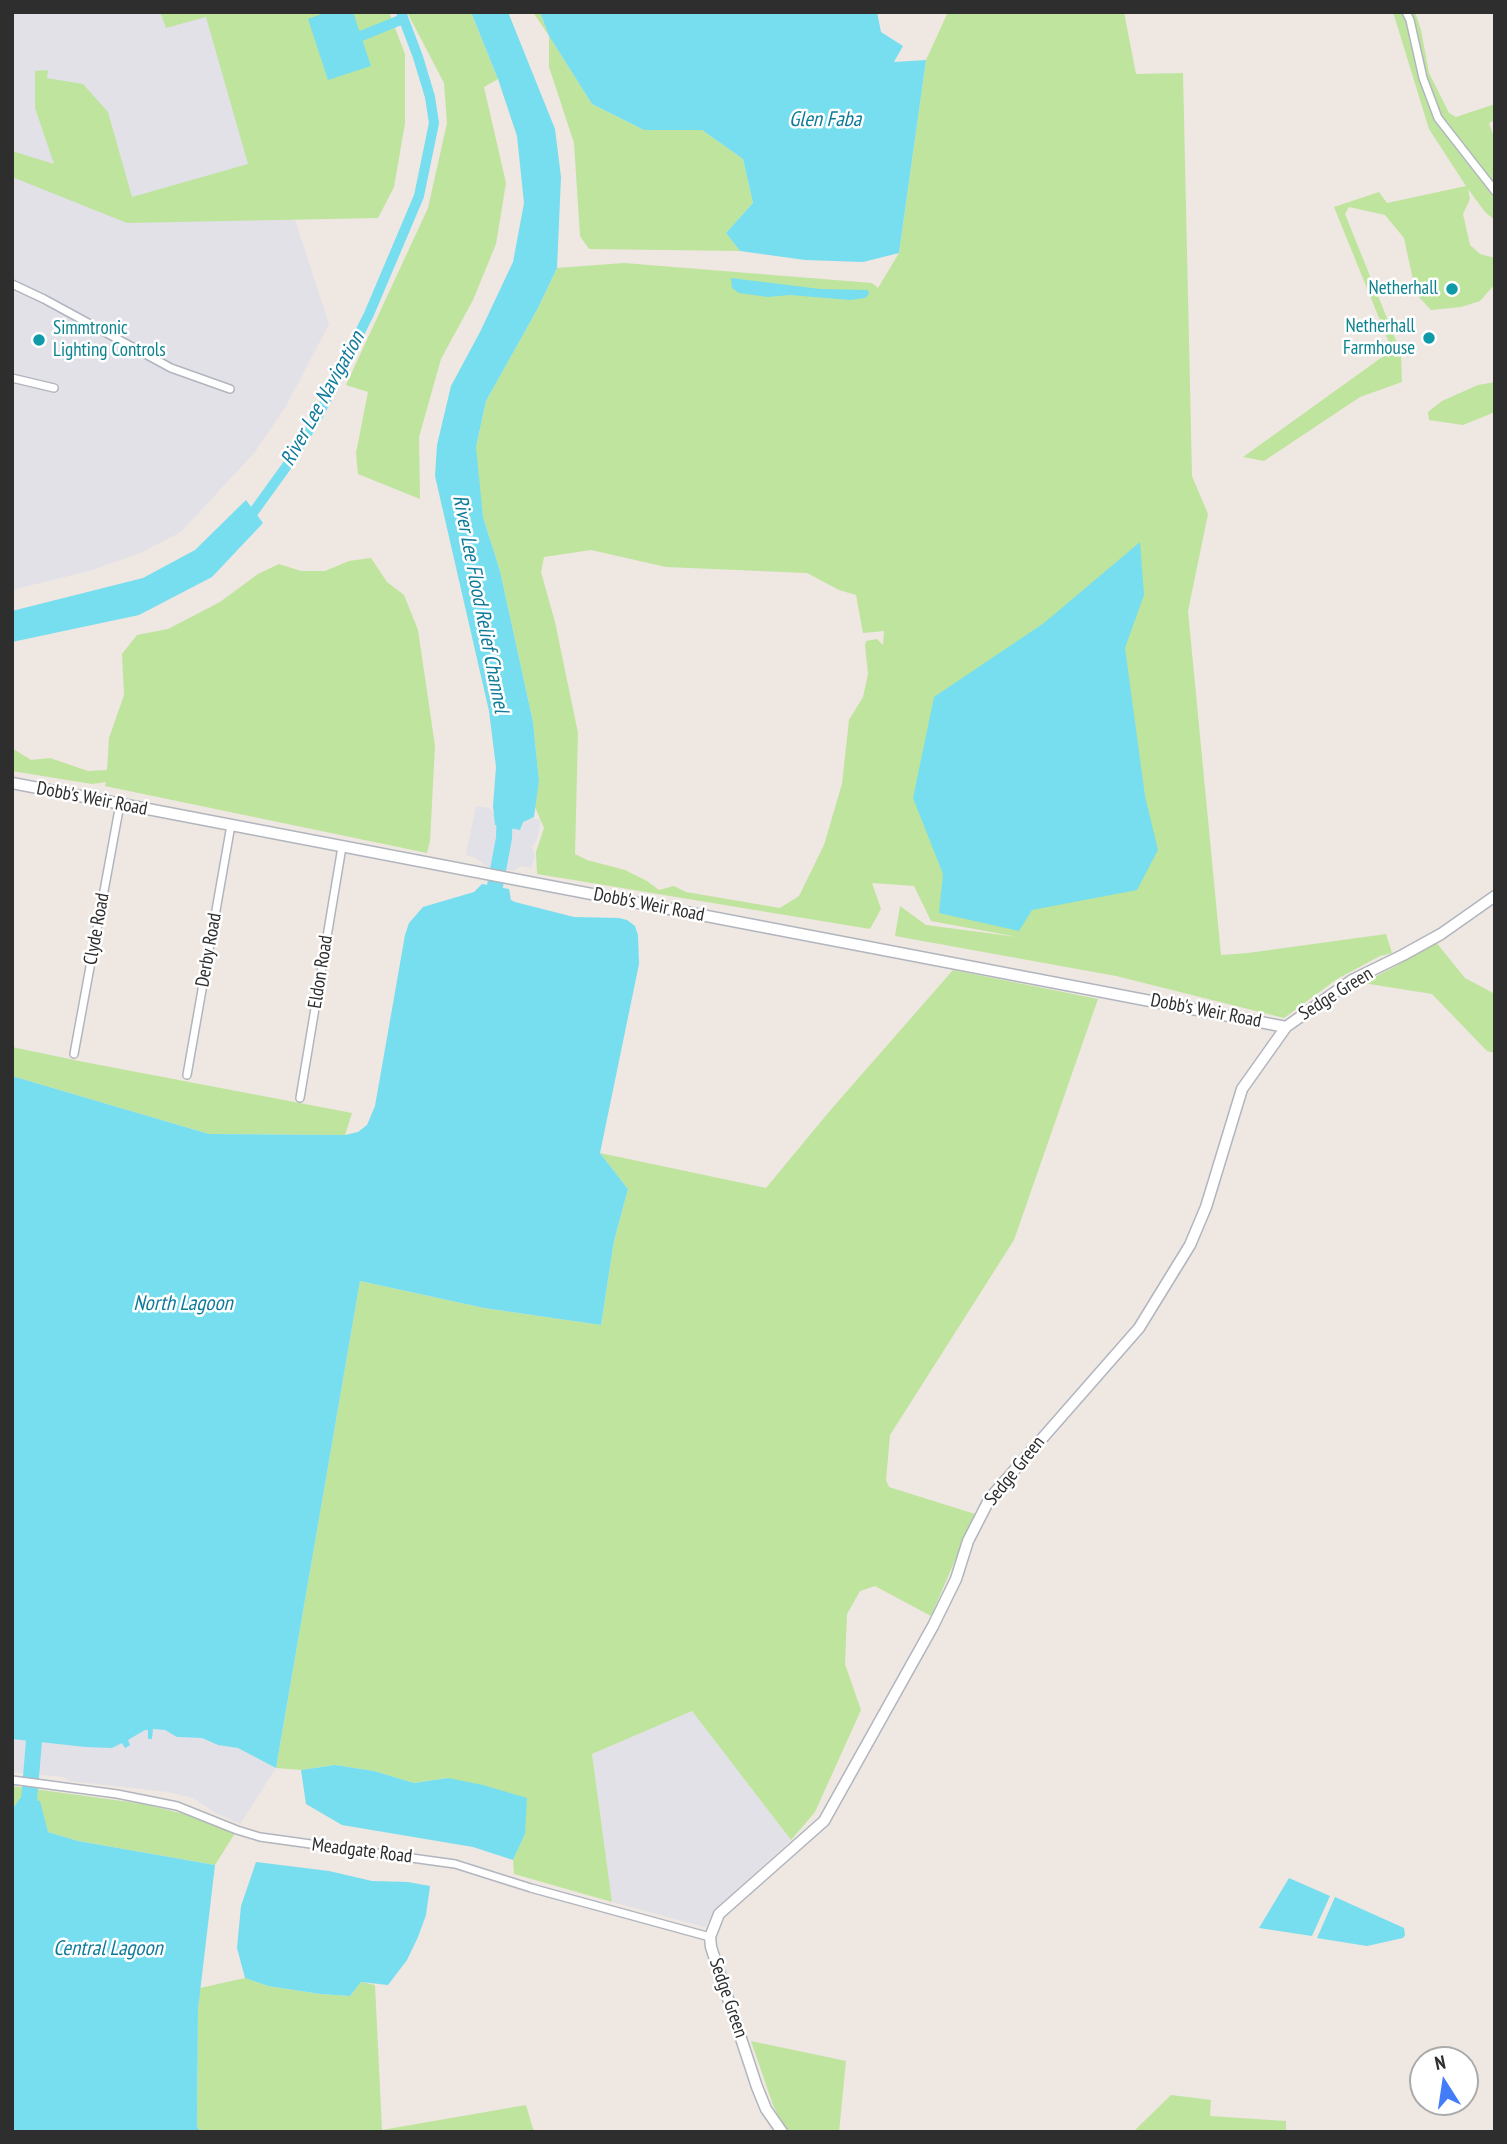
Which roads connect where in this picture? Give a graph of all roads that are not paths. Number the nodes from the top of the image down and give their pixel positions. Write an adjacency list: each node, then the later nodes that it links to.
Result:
1 (1406, 12): 2 (street)
2 (1495, 191)
3 (12, 284): 6 (street)
4 (12, 378): 5 (street)
5 (54, 388)
6 (230, 390)
7 (12, 783): 8 (street, Dobb's Weir Road)
8 (120, 804): 9 (street, Dobb's Weir Road); 13 (street, Clyde Road)
9 (231, 825): 10 (street, Dobb's Weir Road); 14 (street, Derby Road)
10 (342, 847): 12 (street, Dobb's Weir Road); 15 (street, Eldon Road)
11 (1495, 896): 12 (street, Sedge Green)
12 (1286, 1027): 17 (street, Sedge Green)
13 (74, 1054)
14 (187, 1076)
15 (300, 1098)
16 (14, 1781): 17 (street, Meadgate Road)
17 (710, 1937): 18 (street, Sedge Green)
18 (782, 2132)

